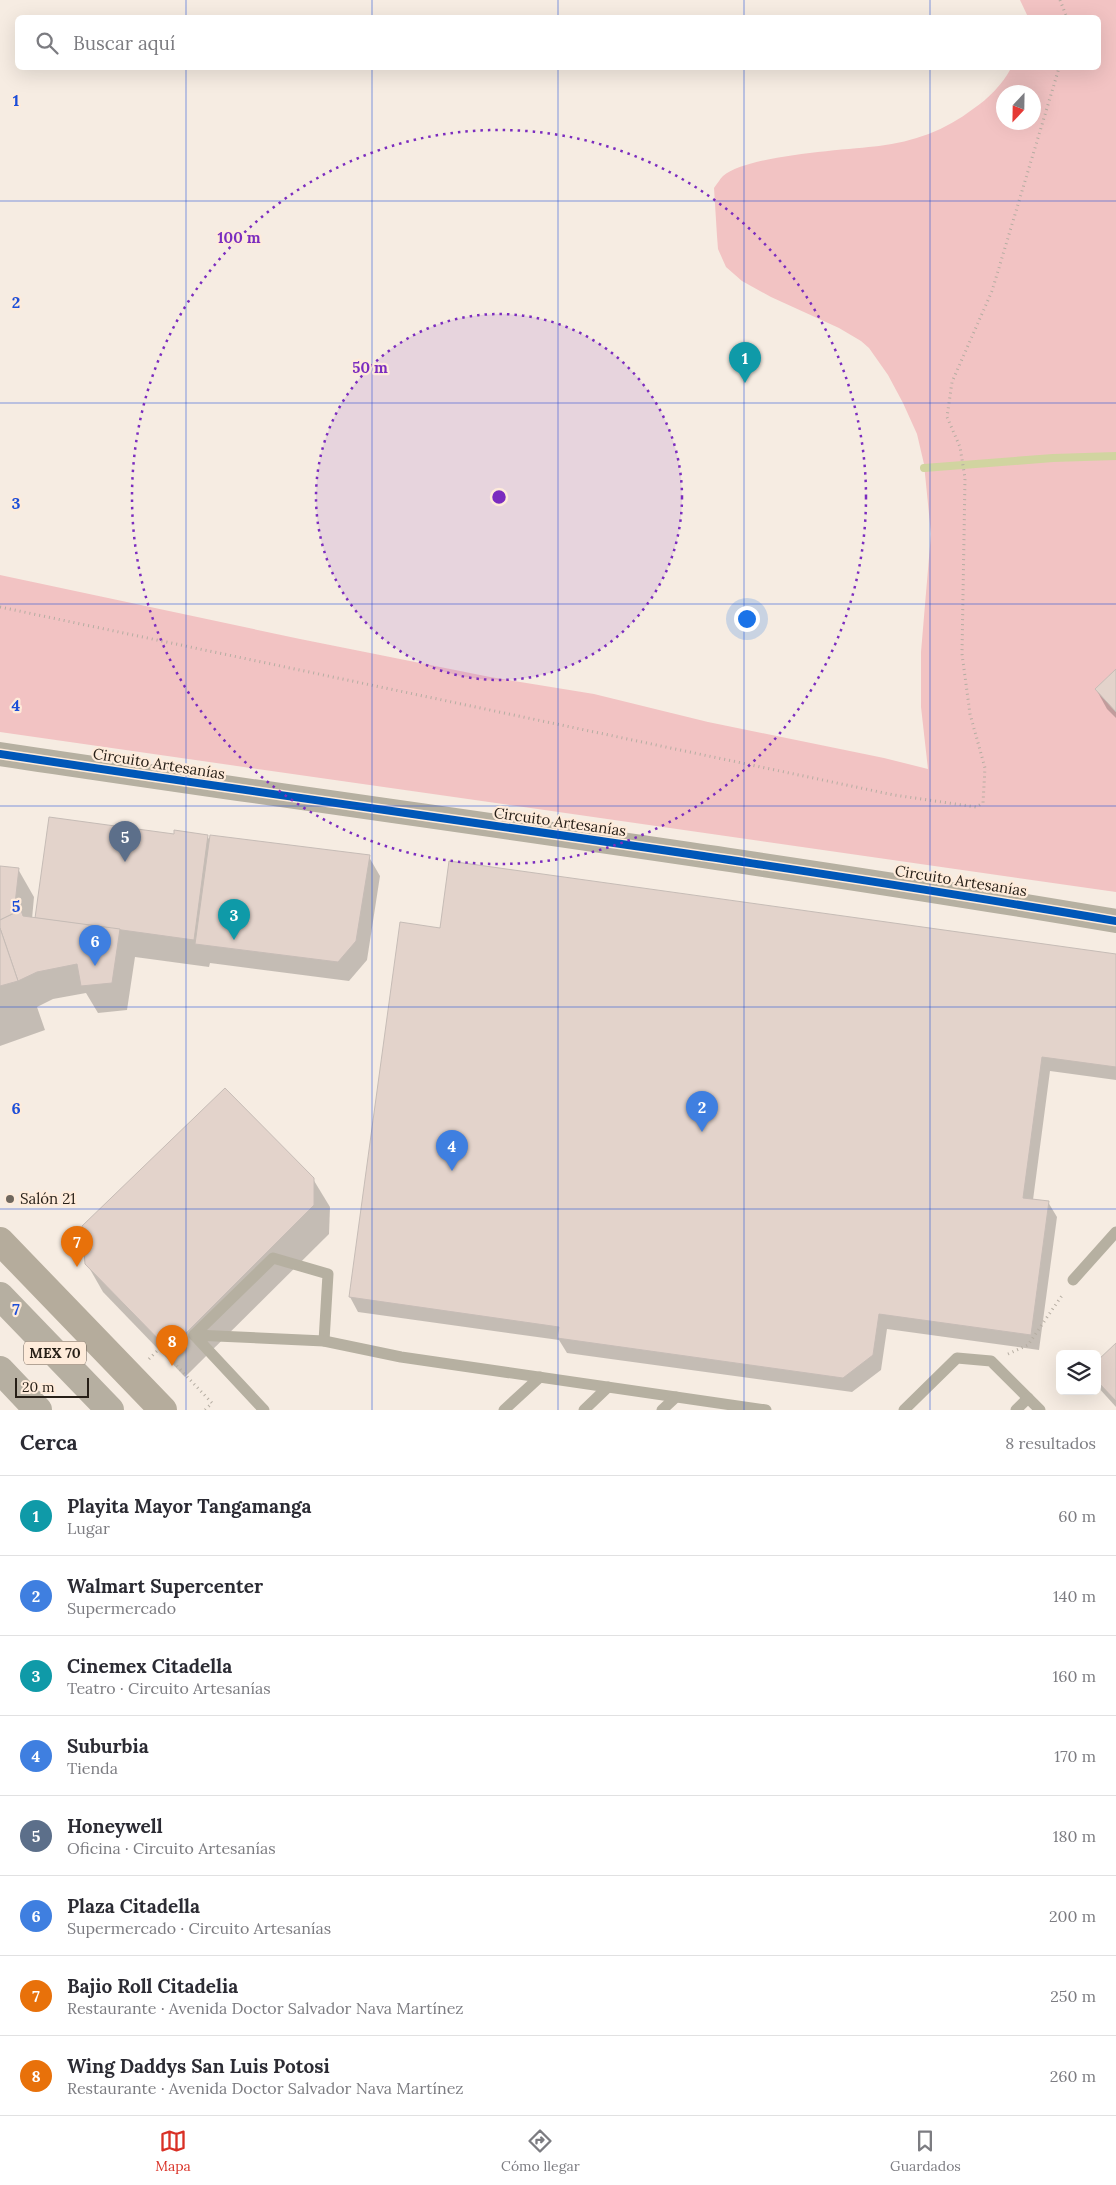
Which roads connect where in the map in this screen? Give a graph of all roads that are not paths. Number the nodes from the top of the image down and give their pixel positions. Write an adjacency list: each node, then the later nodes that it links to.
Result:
1 (0, 754): 2 (street, Circuito Artesanías)
2 (1116, 921)
3 (1116, 1232): 5 (lane)
4 (0, 1241): 17 (main road)
5 (1073, 1280)
6 (0, 1296): 16 (highway, MEX 70)
7 (194, 1334): 8 (lane); 8 (lane); 18 (lane)
8 (324, 1340): 10 (lane)
9 (0, 1370): 15 (highway, MEX 70)
10 (540, 1377): 11 (lane); 19 (lane)
11 (608, 1387): 12 (lane); 20 (lane)
12 (676, 1397): 14 (lane); 21 (lane)
13 (1028, 1398): 23 (lane); 24 (lane); 25 (lane)
14 (744, 1408): 22 (lane)
15 (38, 1410)
16 (110, 1410)
17 (163, 1410)
18 (264, 1410)
19 (504, 1410)
20 (584, 1410)
21 (662, 1410)
22 (766, 1410)
23 (904, 1410)
24 (1016, 1410)
25 (1040, 1410)

